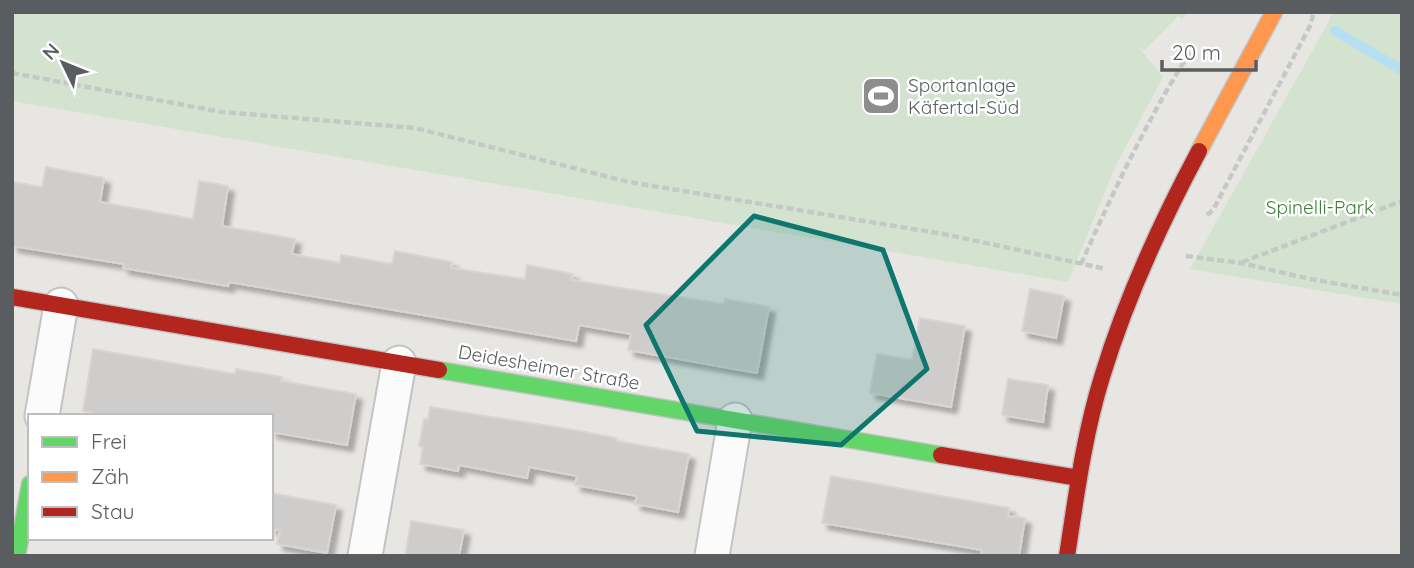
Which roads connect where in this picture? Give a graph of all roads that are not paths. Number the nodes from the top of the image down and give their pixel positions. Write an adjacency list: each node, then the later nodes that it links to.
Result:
1 (1273, 12): 7 (street)
2 (12, 297): 3 (street, Deidesheimer Straße)
3 (61, 305): 4 (street, Deidesheimer Straße); 5 (street)
4 (399, 363): 6 (street, Deidesheimer Straße); 10 (street)
5 (41, 414)
6 (736, 420): 7 (street, Deidesheimer Straße); 11 (street)
7 (1079, 478): 12 (street)
8 (28, 495): 9 (street)
9 (17, 556)
10 (365, 556)
11 (712, 556)
12 (1067, 556)

